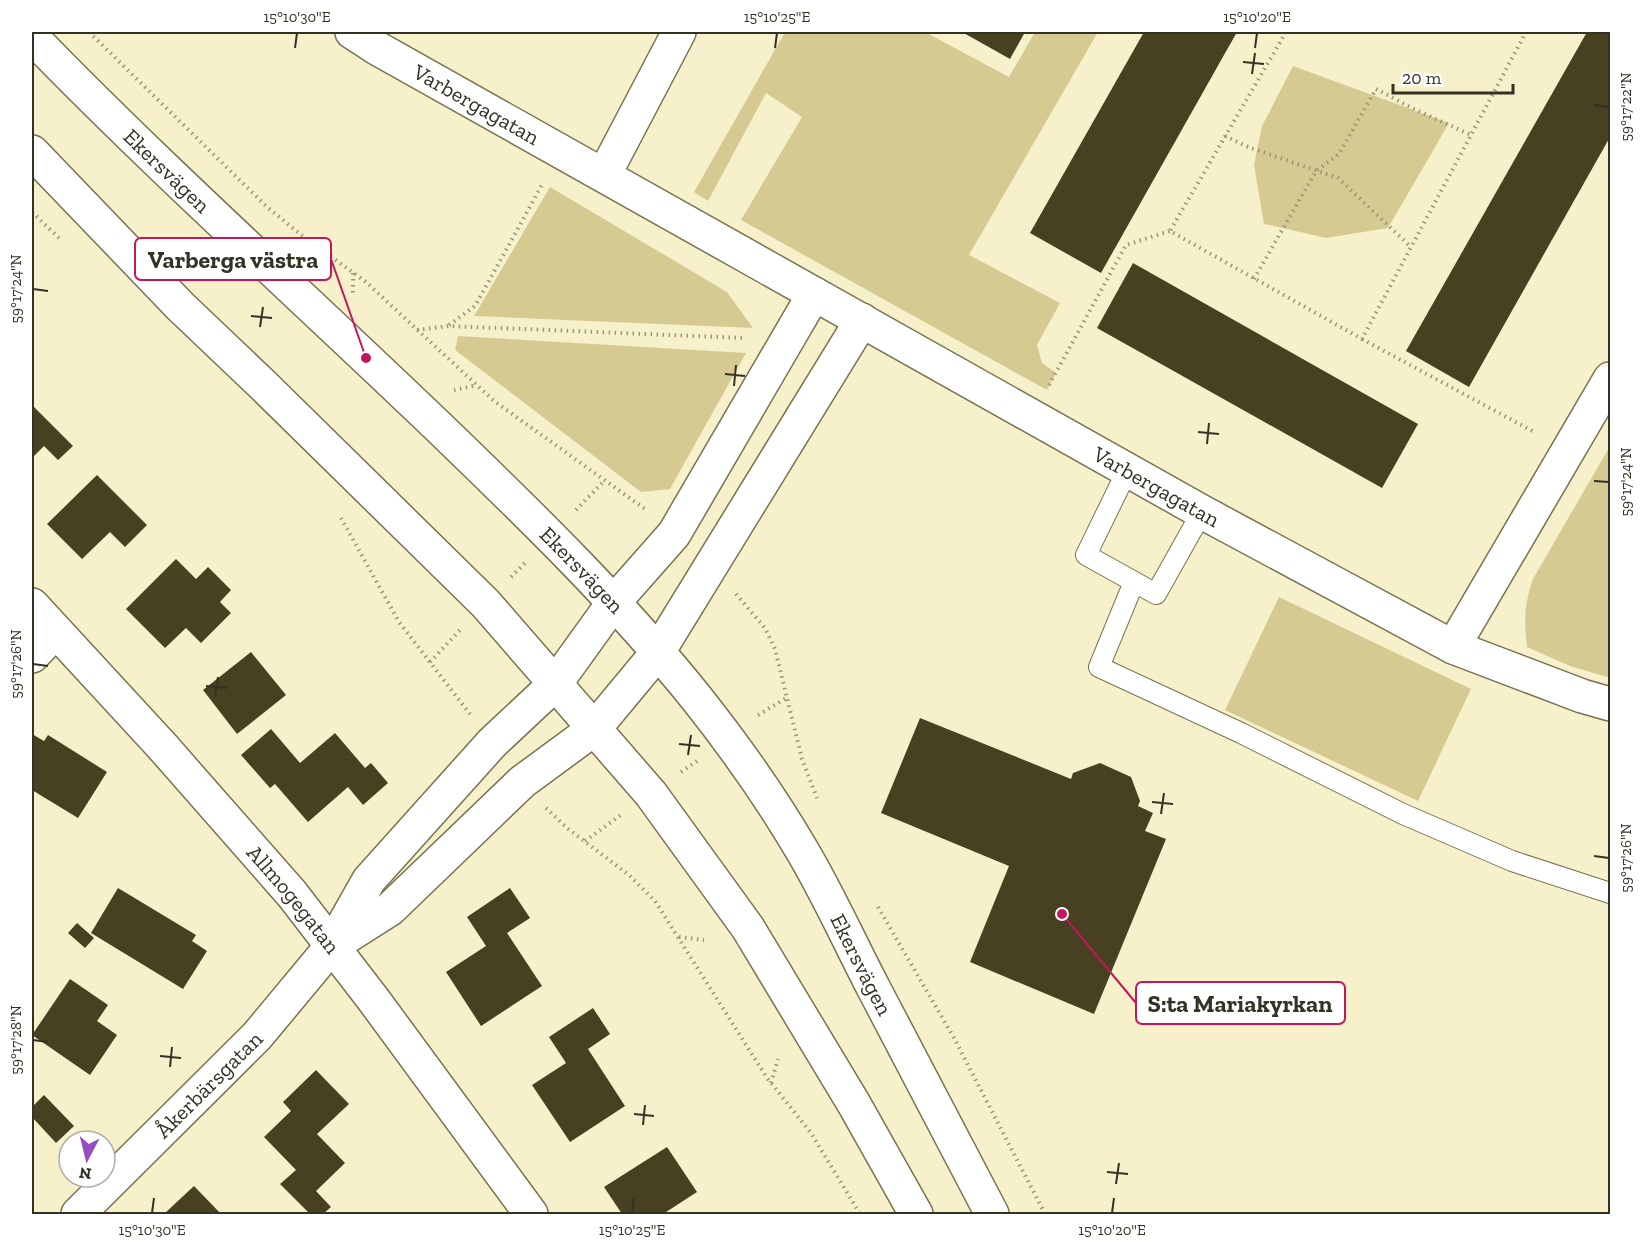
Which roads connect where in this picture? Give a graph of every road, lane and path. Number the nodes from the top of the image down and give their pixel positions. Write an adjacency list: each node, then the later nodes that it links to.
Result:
1 (89, 32): 17 (path)
2 (352, 32): 9 (street, Varbergagatan)
3 (679, 32): 12 (street)
4 (1286, 32): 8 (path)
5 (1527, 32): 7 (path)
6 (32, 37): 36 (street, Ekersvägen)
7 (1471, 135): 11 (path); 16 (path)
8 (1225, 136): 11 (path); 14 (path)
9 (560, 151): 12 (street, Varbergagatan); 22 (path)
10 (32, 152): 40 (street)
11 (1316, 171): 16 (path); 18 (path)
12 (604, 175): 19 (street, Varbergagatan)
13 (32, 212): 15 (path)
14 (1170, 231): 18 (path); 29 (path)
15 (66, 245)
16 (1411, 247): 24 (path)
17 (353, 273): 20 (path); 23 (path)
18 (1254, 279): 24 (path)
19 (814, 294): 21 (street, Varbergagatan); 25 (street)
20 (353, 304)
21 (862, 320): 29 (street, Varbergagatan); 44 (street)
22 (449, 326): 23 (path); 25 (path)
23 (417, 330): 27 (path)
24 (1362, 339): 30 (path)
25 (781, 351): 39 (street)
26 (1611, 378): 30 (street)
27 (477, 385): 28 (path); 32 (path)
28 (451, 390)
29 (1032, 416): 31 (street, Varbergagatan)
30 (1569, 450): 43 (street)
31 (1128, 469): 35 (street, Varbergagatan); 37 (lane)
32 (605, 480): 34 (path); 36 (path)
33 (337, 511): 46 (path)
34 (650, 512)
35 (1202, 512): 37 (lane); 43 (street, Varbergagatan)
36 (551, 536): 39 (street, Ekersvägen); 40 (path)
37 (1134, 582): 57 (lane)
38 (732, 589): 48 (path)
39 (614, 602): 44 (street, Ekersvägen); 47 (street, Åkerbärsgatan)
40 (486, 604): 46 (path); 47 (street)
41 (32, 605): 42 (street, Allmogegatan)
42 (55, 632): 45 (street); 61 (street, Allmogegatan)
43 (1453, 647): 49 (street, Varbergagatan)
44 (658, 652): 51 (street, Åkerbärsgatan); 52 (street, Ekersvägen)
45 (32, 656)
46 (430, 662): 50 (path)
47 (555, 684): 51 (street); 61 (street, Åkerbärsgatan)
48 (788, 697): 52 (path); 54 (path)
49 (1611, 704)
50 (471, 716)
51 (594, 729): 53 (street); 61 (street, Åkerbärsgatan)
52 (726, 738): 53 (path); 68 (street, Ekersvägen)
53 (651, 794): 56 (path); 67 (street)
54 (819, 801)
55 (543, 805): 56 (path)
56 (585, 841): 59 (path)
57 (1611, 893)
58 (876, 904): 69 (path)
59 (679, 937): 60 (path); 63 (path)
60 (704, 940)
61 (331, 947): 64 (street, Åkerbärsgatan); 65 (street, Allmogegatan)
62 (778, 1059): 63 (path)
63 (771, 1083): 66 (path)
64 (78, 1215)
65 (531, 1215)
66 (860, 1215)
67 (916, 1215)
68 (992, 1215)
69 (1045, 1215)

